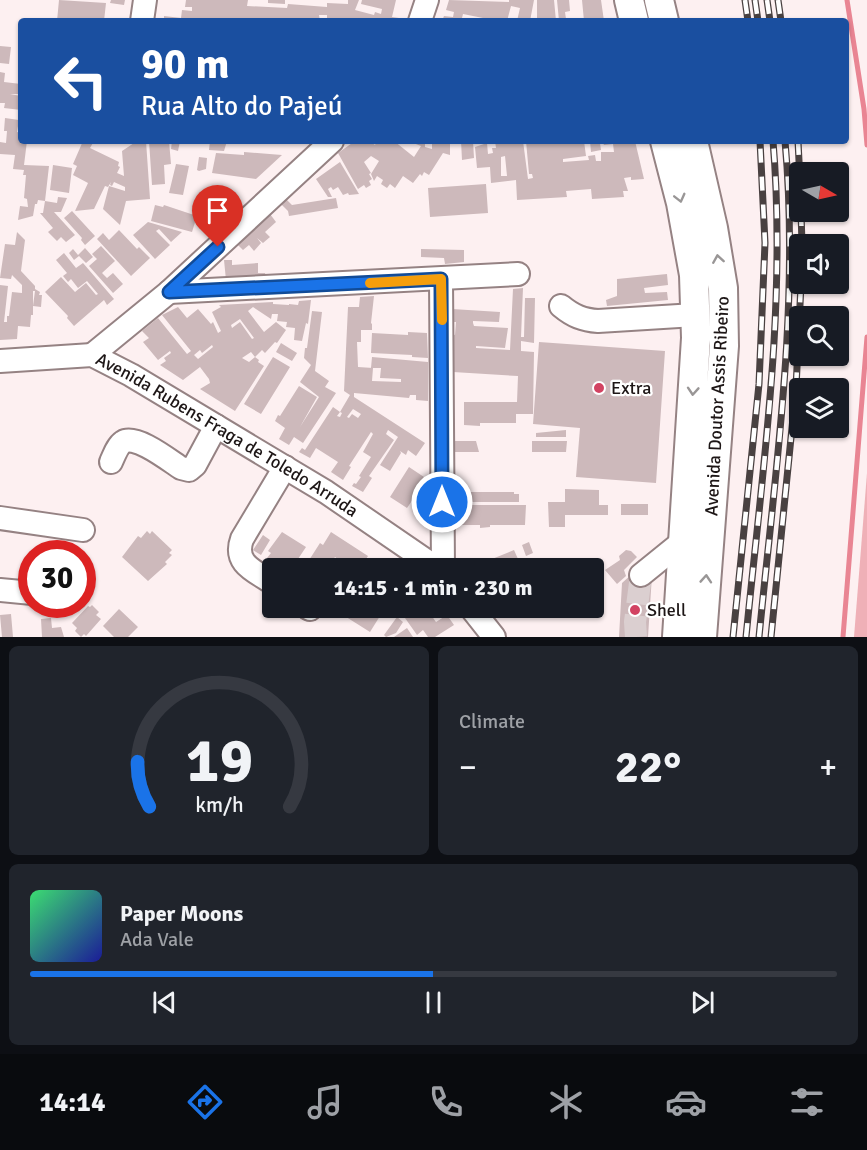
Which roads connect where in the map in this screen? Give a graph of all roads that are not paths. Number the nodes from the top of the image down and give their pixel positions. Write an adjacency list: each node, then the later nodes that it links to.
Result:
1 (145, 0): 5 (street)
2 (427, 0): 6 (street)
3 (629, 0): 7 (main road)
4 (659, 0): 8 (main road)
5 (142, 18)
6 (421, 18)
7 (633, 18)
8 (663, 18)
9 (329, 144): 14 (street)
10 (666, 144): 16 (main road, Avenida Doutor Assis Ribeiro, one-way to 16)
11 (694, 144): 34 (main road, Avenida Doutor Assis Ribeiro, one-way to 11)
12 (518, 274): 13 (street)
13 (441, 279): 14 (street); 26 (street)
14 (169, 292): 17 (street)
15 (561, 306): 16 (street)
16 (695, 315): 24 (main road, Avenida Doutor Assis Ribeiro, one-way to 24)
17 (92, 355): 18 (street, Avenida Rubens Fraga de Toledo Arruda); 19 (street, Avenida Rubens Fraga de Toledo Arruda)
18 (0, 361)
19 (216, 426): 20 (street); 21 (street, Avenida Rubens Fraga de Toledo Arruda)
20 (111, 462)
21 (285, 467): 25 (street, Avenida Rubens Fraga de Toledo Arruda); 27 (street)
22 (0, 518): 23 (street)
23 (83, 530)
24 (683, 541): 28 (street); 33 (main road, Avenida Doutor Assis Ribeiro)
25 (422, 558)
26 (443, 558)
27 (262, 575)
28 (641, 575)
29 (0, 590): 30 (street)
30 (18, 592)
31 (479, 618): 32 (street)
32 (494, 637)
33 (677, 637)
34 (702, 637)

